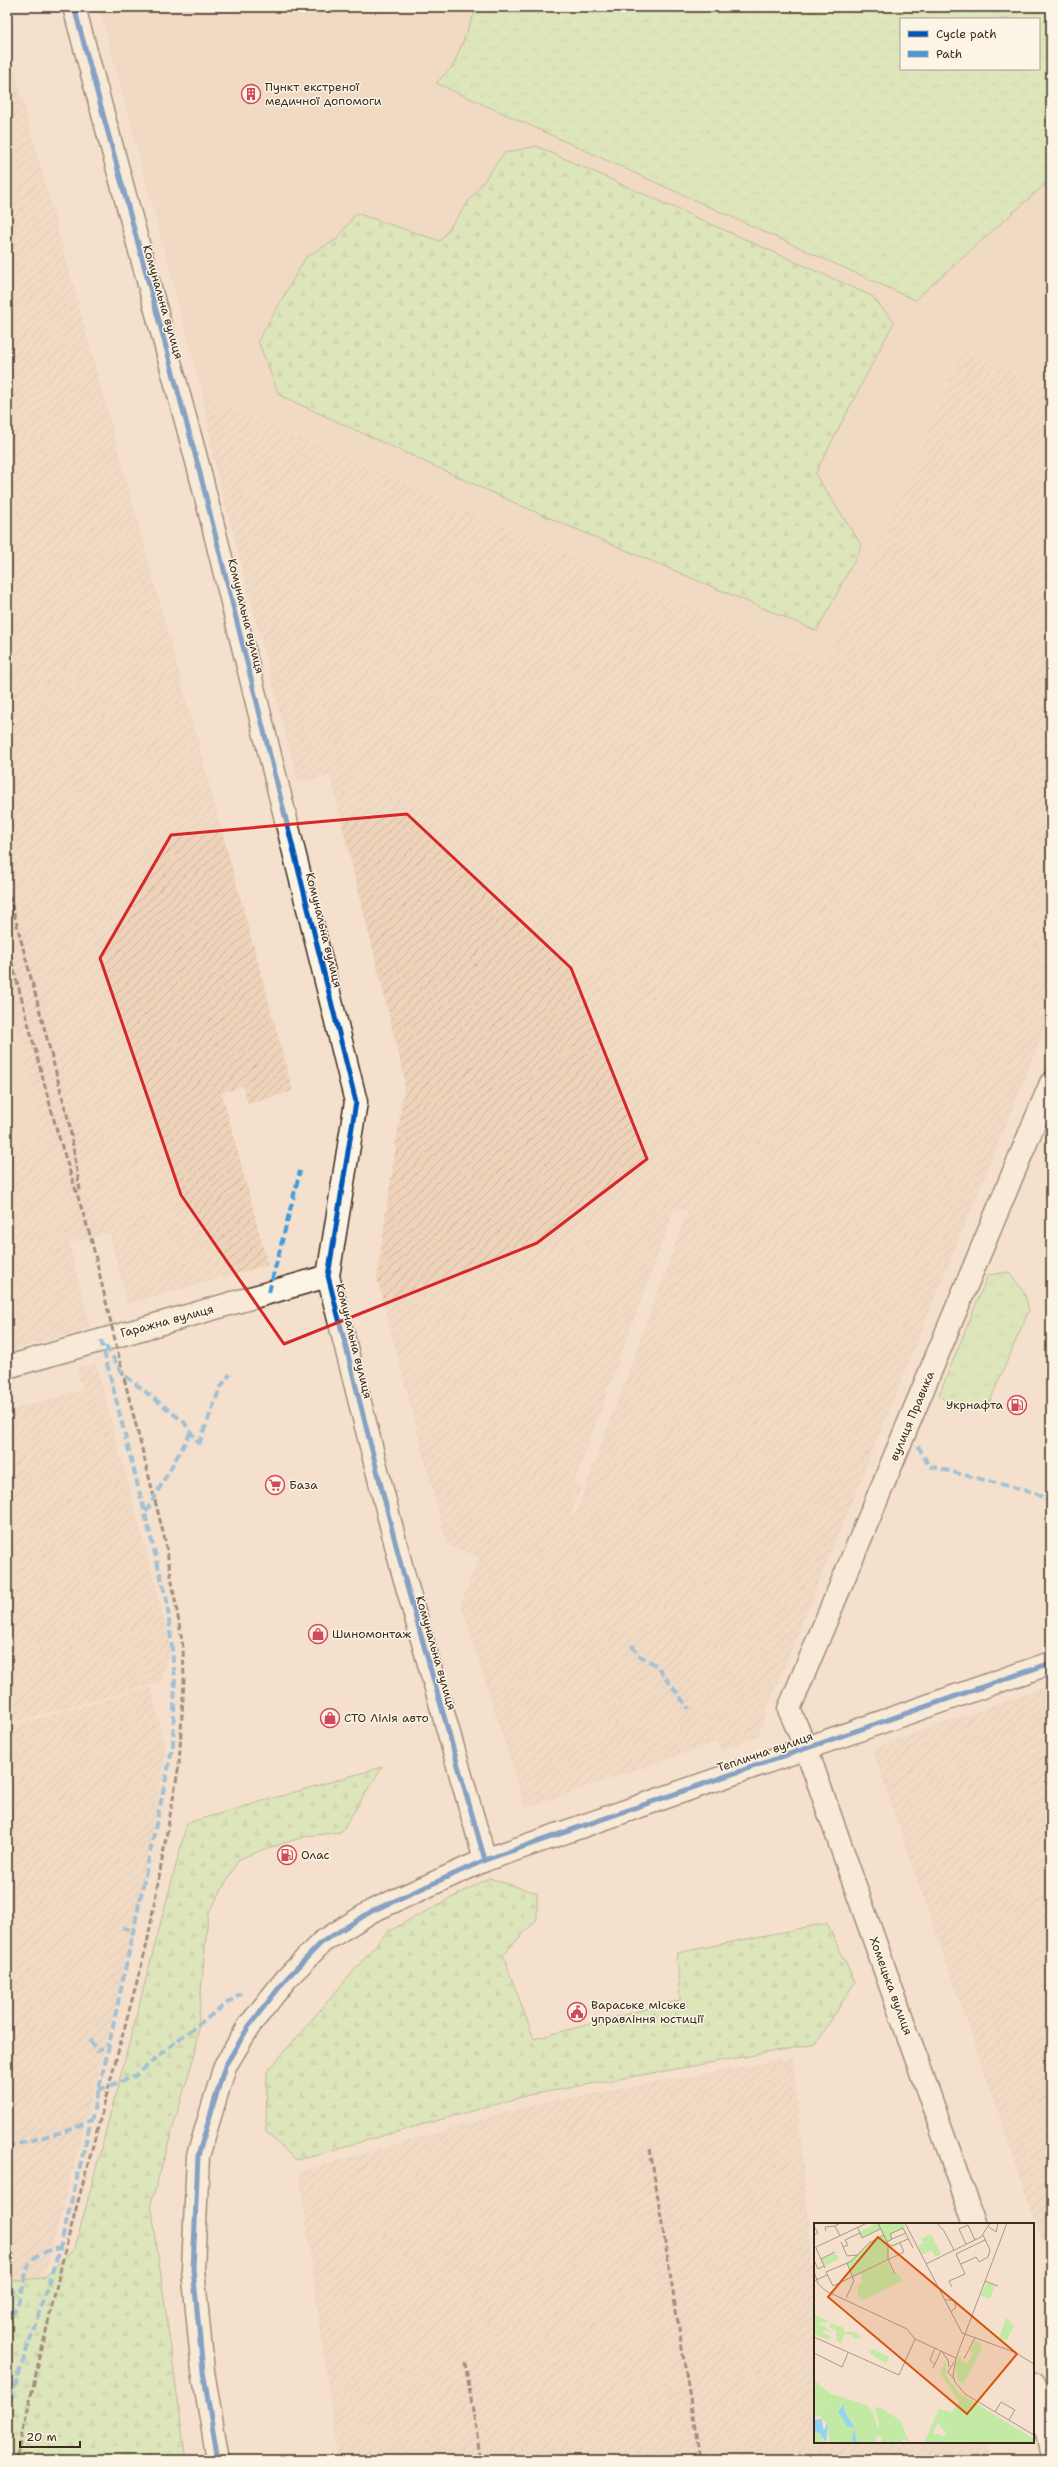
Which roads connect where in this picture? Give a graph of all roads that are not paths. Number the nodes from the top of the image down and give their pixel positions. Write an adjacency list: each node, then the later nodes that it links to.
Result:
1 (74, 7): 3 (street, Комунальна вулиця)
2 (1051, 1083): 6 (street, вулиця Правика)
3 (328, 1276): 4 (street, Гаражна вулиця); 7 (street, Комунальна вулиця)
4 (7, 1367)
5 (1051, 1663): 6 (street, Теплична вулиця)
6 (806, 1748): 7 (street, Теплична вулиця); 8 (street, Хомецька вулиця)
7 (485, 1860): 11 (street, Теплична вулиця)
8 (975, 2223)
9 (1034, 2389): 10 (street)
10 (1051, 2452)
11 (218, 2460)

